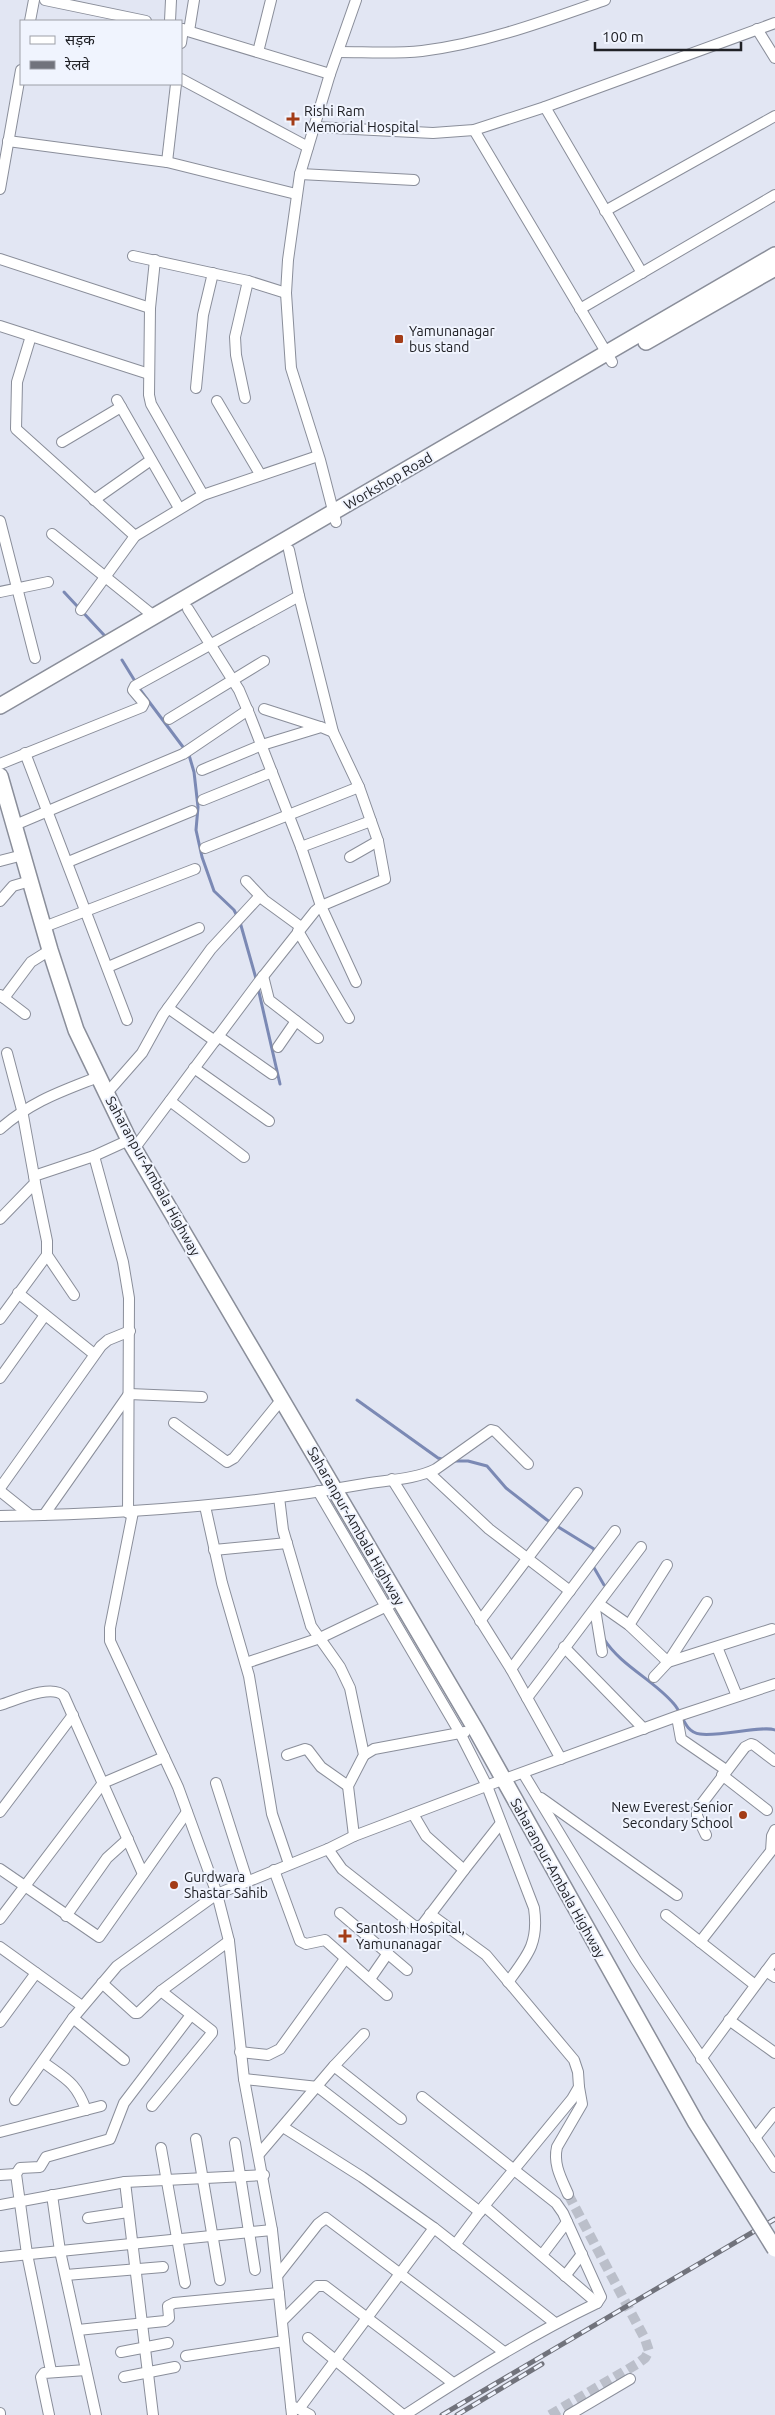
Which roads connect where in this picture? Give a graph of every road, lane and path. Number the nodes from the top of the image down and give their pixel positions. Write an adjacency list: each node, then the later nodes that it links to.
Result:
1 (34, 0): 8 (street)
2 (45, 0): 9 (street)
3 (171, 0): 10 (street)
4 (194, 0): 13 (street)
5 (271, 0): 14 (street)
6 (356, 0): 15 (street)
7 (605, 0): 15 (street)
8 (30, 20)
9 (141, 20)
10 (170, 20)
11 (775, 23): 12 (street)
12 (758, 29): 16 (street); 21 (street)
13 (184, 30): 14 (street)
14 (258, 52): 17 (street)
15 (338, 52): 17 (street)
16 (775, 58)
17 (330, 74): 23 (street)
18 (20, 75): 25 (street)
19 (182, 81): 26 (street)
20 (176, 85): 27 (street)
21 (545, 107): 24 (street); 33 (street)
22 (775, 116): 33 (street)
23 (314, 127): 24 (street); 26 (street)
24 (474, 130): 44 (street)
25 (8, 141): 27 (street); 30 (street)
26 (308, 147): 28 (street)
27 (166, 162): 31 (street)
28 (300, 174): 29 (street); 31 (street)
29 (414, 180)
30 (0, 189)
31 (296, 194): 42 (street)
32 (775, 195): 40 (street)
33 (606, 211): 40 (street)
34 (775, 255): 47 (main road, Workshop Road)
35 (133, 256): 37 (street)
36 (0, 259): 43 (street)
37 (155, 260): 39 (street); 43 (street)
38 (775, 268): 47 (main road, Workshop Road)
39 (213, 272): 41 (street); 49 (street)
40 (642, 273): 44 (street)
41 (248, 281): 42 (street); 50 (street)
42 (286, 293): 53 (street)
43 (150, 308): 48 (street)
44 (580, 309): 47 (street)
45 (0, 326): 46 (street)
46 (31, 336): 48 (street); 57 (street)
47 (609, 358): 59 (main road, Workshop Road)
48 (149, 374): 56 (street)
49 (196, 388)
50 (245, 398)
51 (217, 401): 55 (street)
52 (62, 442): 54 (street)
53 (318, 456): 55 (street); 59 (street)
54 (151, 460): 57 (street); 58 (street)
55 (260, 474): 56 (street)
56 (203, 495): 58 (street)
57 (94, 500): 62 (street)
58 (179, 508): 62 (street)
59 (335, 518): 63 (main road, Workshop Road); 71 (main road, Workshop Road)
60 (0, 521): 66 (street)
61 (52, 534): 64 (street)
62 (135, 536): 64 (street)
63 (290, 550): 68 (street); 69 (main road, Workshop Road)
64 (105, 576): 70 (street); 71 (street)
65 (48, 582): 66 (street)
66 (17, 588): 67 (street); 73 (street)
67 (0, 592)
68 (298, 596): 72 (street); 82 (street)
69 (188, 609): 72 (street); 79 (main road, Workshop Road)
70 (81, 610)
71 (155, 616): 76 (main road, Workshop Road)
72 (211, 646): 75 (street); 84 (street)
73 (35, 658)
74 (264, 661): 75 (street)
75 (232, 680): 78 (street); 80 (street)
76 (0, 706)
77 (264, 709): 81 (street)
78 (248, 710): 83 (street); 91 (street)
79 (0, 718)
80 (169, 719)
81 (321, 727): 82 (street); 83 (street)
82 (333, 732): 89 (street)
83 (262, 744): 86 (street); 87 (street)
84 (25, 753): 85 (street); 91 (street)
85 (0, 764)
86 (202, 770)
87 (272, 772): 90 (street); 93 (street)
88 (0, 776): 95 (main road, Saharanpur-Ambala Highway)
89 (359, 788): 93 (street); 94 (street)
90 (203, 800)
91 (48, 811): 95 (street); 102 (street)
92 (192, 812): 102 (street)
93 (289, 814): 97 (street); 98 (street)
94 (371, 821): 96 (street); 97 (street)
95 (15, 825): 99 (main road, Saharanpur-Ambala Highway)
96 (378, 841): 100 (street); 108 (street)
97 (301, 847): 108 (street)
98 (205, 848)
99 (23, 855): 101 (street); 104 (main road, Saharanpur-Ambala Highway)
100 (350, 857)
101 (0, 861)
102 (68, 862): 109 (street)
103 (195, 869): 109 (street)
104 (30, 881): 107 (street); 110 (main road, Saharanpur-Ambala Highway)
105 (246, 881): 106 (street)
106 (260, 897): 112 (street); 118 (street)
107 (0, 901)
108 (321, 906): 112 (street); 116 (street)
109 (87, 912): 110 (street); 114 (street)
110 (44, 927): 113 (main road, Saharanpur-Ambala Highway)
111 (199, 928): 114 (street)
112 (300, 929): 115 (street); 120 (street)
113 (50, 950): 117 (street); 129 (main road, Saharanpur-Ambala Highway)
114 (108, 967): 121 (street)
115 (262, 977): 122 (street); 124 (street)
116 (356, 982)
117 (2, 996): 119 (street)
118 (168, 1008): 124 (street); 130 (street)
119 (25, 1014)
120 (348, 1018)
121 (127, 1020)
122 (296, 1021): 123 (street); 125 (street)
123 (318, 1038)
124 (216, 1039): 127 (street); 128 (street)
125 (278, 1047)
126 (7, 1053): 132 (street)
127 (194, 1068): 131 (street); 133 (street)
128 (272, 1074)
129 (98, 1077): 130 (main road, Saharanpur-Ambala Highway); 132 (street)
130 (106, 1094): 135 (main road, Saharanpur-Ambala Highway)
131 (170, 1101): 135 (street); 137 (street)
132 (22, 1110): 134 (street); 138 (street)
133 (269, 1121)
134 (0, 1129)
135 (132, 1144): 136 (street); 150 (main road, Saharanpur-Ambala Highway)
136 (94, 1156): 138 (street); 145 (street)
137 (244, 1157)
138 (34, 1180): 139 (street); 140 (street)
139 (0, 1219)
140 (47, 1256): 141 (street); 142 (street)
141 (18, 1293): 143 (street); 144 (street)
142 (74, 1295)
143 (45, 1315): 146 (street); 147 (street)
144 (0, 1318)
145 (130, 1331): 146 (street); 148 (street)
146 (94, 1354): 156 (street)
147 (0, 1378)
148 (129, 1394): 149 (street); 161 (street); 163 (street)
149 (202, 1397)
150 (282, 1399): 151 (street); 155 (main road, Saharanpur-Ambala Highway)
151 (174, 1423)
152 (528, 1464): 153 (street)
153 (429, 1473): 154 (street); 169 (street)
154 (392, 1479): 155 (street); 176 (street)
155 (334, 1489): 157 (street); 172 (main road, Saharanpur-Ambala Highway)
156 (0, 1490): 162 (street)
157 (318, 1492): 159 (street); 174 (street)
158 (577, 1493): 169 (street)
159 (279, 1497): 160 (street); 166 (street)
160 (205, 1506): 161 (street); 168 (street)
161 (130, 1512): 163 (street); 199 (street)
162 (30, 1515): 163 (street); 164 (street)
163 (44, 1515)
164 (0, 1516)
165 (615, 1531): 171 (street)
166 (287, 1543): 168 (street); 179 (street)
167 (641, 1547): 175 (street)
168 (214, 1550): 184 (street)
169 (528, 1558): 171 (street); 176 (street)
170 (668, 1565): 177 (street)
171 (570, 1591): 185 (street)
172 (400, 1600): 174 (street); 195 (main road, Saharanpur-Ambala Highway)
173 (707, 1602): 183 (street)
174 (386, 1607): 179 (street); 196 (street)
175 (597, 1607): 177 (street); 180 (street); 182 (street)
176 (480, 1621): 185 (street)
177 (629, 1625): 183 (street)
178 (772, 1629): 181 (street)
179 (320, 1638): 184 (street); 198 (street)
180 (564, 1647): 189 (street); 194 (street)
181 (717, 1647): 183 (street); 188 (street)
182 (602, 1652)
183 (668, 1662): 186 (street)
184 (246, 1663): 220 (street)
185 (511, 1670): 189 (street)
186 (654, 1677)
187 (775, 1684): 188 (street)
188 (737, 1696): 193 (street)
189 (527, 1698): 200 (street)
190 (4, 1704): 191 (street); 192 (street)
191 (0, 1712)
192 (73, 1715): 206 (street); 211 (street)
193 (680, 1715): 194 (street); 203 (street)
194 (644, 1729): 200 (street)
195 (476, 1730): 196 (street); 204 (main road, Saharanpur-Ambala Highway)
196 (460, 1733): 198 (street); 208 (street)
197 (287, 1755): 207 (street)
198 (364, 1755): 207 (street)
199 (164, 1757): 206 (street); 212 (street)
200 (561, 1758): 202 (street)
201 (775, 1761): 203 (street)
202 (523, 1773): 204 (street); 209 (street)
203 (724, 1773): 210 (street); 216 (street)
204 (502, 1780): 208 (street); 302 (main road, Saharanpur-Ambala Highway, bridge)
205 (216, 1782): 225 (street)
206 (103, 1783): 218 (street); 226 (street)
207 (348, 1786): 217 (street)
208 (487, 1786): 213 (street); 214 (street)
209 (538, 1796): 228 (street); 257 (street)
210 (767, 1810)
211 (0, 1812)
212 (188, 1812): 224 (street); 227 (street)
213 (413, 1814): 217 (street); 223 (street)
214 (501, 1823): 223 (street); 244 (street)
215 (775, 1830): 235 (street)
216 (706, 1835)
217 (354, 1836): 219 (street)
218 (128, 1839): 224 (street); 232 (street)
219 (328, 1849): 220 (street); 230 (street)
220 (289, 1864): 222 (street)
221 (0, 1868): 226 (street)
222 (274, 1870): 225 (street); 238 (street)
223 (464, 1870): 230 (street)
224 (143, 1874): 232 (street)
225 (247, 1880): 227 (street)
226 (25, 1886): 232 (street); 233 (street)
227 (217, 1894): 234 (street); 245 (street)
228 (677, 1895)
229 (340, 1913): 237 (street)
230 (430, 1914): 244 (street)
231 (666, 1915): 235 (street)
232 (66, 1916)
233 (0, 1919)
234 (229, 1940): 247 (street); 255 (street)
235 (700, 1942): 246 (street)
236 (0, 1947): 241 (street)
237 (388, 1953): 240 (street); 243 (street)
238 (345, 1959): 243 (street); 255 (street)
239 (775, 1959): 242 (street)
240 (408, 1970)
241 (36, 1973): 249 (street); 253 (street)
242 (771, 1974): 246 (street)
243 (370, 1979): 248 (street)
244 (508, 1982): 263 (street)
245 (102, 1983): 247 (street); 249 (street)
246 (756, 1985): 252 (street)
247 (161, 1991): 250 (street)
248 (386, 1995)
249 (82, 2006): 251 (street)
250 (191, 2015): 267 (street); 280 (street)
251 (73, 2018): 258 (street); 259 (street)
252 (729, 2020): 256 (street); 257 (street)
253 (0, 2022)
254 (364, 2034): 260 (street)
255 (240, 2052): 261 (street)
256 (775, 2053)
257 (701, 2059): 273 (street)
258 (124, 2060)
259 (43, 2062): 265 (street); 268 (street)
260 (334, 2066): 262 (street); 270 (street)
261 (244, 2079): 262 (street); 277 (street)
262 (318, 2087): 271 (street); 291 (street)
263 (580, 2087): 279 (street); 287 (street)
264 (422, 2097): 279 (street)
265 (15, 2100)
266 (101, 2106): 268 (street)
267 (152, 2106)
268 (86, 2110): 272 (street)
269 (775, 2113): 273 (street)
270 (401, 2119)
271 (283, 2127): 277 (street); 295 (street)
272 (0, 2132)
273 (756, 2138): 278 (street)
274 (196, 2139): 284 (street)
275 (235, 2143): 283 (street)
276 (161, 2148): 285 (street)
277 (259, 2154): 282 (street)
278 (775, 2167)
279 (514, 2170): 291 (street); 294 (street)
280 (16, 2174): 281 (street); 289 (street)
281 (0, 2175)
282 (264, 2175): 283 (street); 296 (street)
283 (241, 2176): 284 (street); 297 (street)
284 (203, 2178): 285 (street); 298 (street)
285 (167, 2181): 286 (street); 299 (street)
286 (125, 2182): 288 (street); 292 (street)
287 (568, 2194)
288 (52, 2195): 289 (street); 303 (street)
289 (20, 2200): 290 (street); 304 (street)
290 (0, 2205)
291 (482, 2209): 301 (street); 306 (street)
292 (128, 2212): 293 (street); 300 (street)
293 (88, 2218)
294 (567, 2222): 305 (street); 306 (street)
295 (434, 2228): 301 (street); 311 (street)
296 (272, 2230): 297 (street); 313 (street)
297 (249, 2233): 298 (street); 310 (street)
298 (212, 2237): 299 (street); 315 (street)
299 (177, 2240): 300 (street); 316 (street)
300 (132, 2244): 303 (street); 309 (street)
301 (455, 2245): 322 (street)
302 (775, 2249)
303 (60, 2251): 304 (street); 312 (street)
304 (27, 2254): 307 (street); 334 (street)
305 (582, 2254): 314 (street); 318 (street)
306 (542, 2255): 314 (street)
307 (0, 2257)
308 (163, 2266): 309 (street)
309 (134, 2270): 312 (street); 321 (street)
310 (254, 2270)
311 (401, 2273): 313 (street); 319 (street); 329 (street)
312 (66, 2275): 323 (street)
313 (277, 2276): 317 (street)
314 (565, 2276): 318 (street)
315 (220, 2280)
316 (185, 2283)
317 (279, 2293): 320 (street); 321 (street)
318 (597, 2303): 322 (street)
319 (367, 2318): 320 (street); 331 (street); 338 (street)
320 (282, 2321): 325 (street)
321 (140, 2323): 323 (street); 327 (street)
322 (555, 2323): 329 (street)
323 (78, 2330): 333 (street)
324 (308, 2338): 331 (street)
325 (284, 2341): 330 (street); 340 (street)
326 (168, 2342): 327 (street)
327 (144, 2347): 328 (street); 335 (street)
328 (122, 2352)
329 (504, 2352): 338 (street)
330 (186, 2356)
331 (336, 2360): 340 (street); 345 (street)
332 (175, 2368): 335 (street)
333 (86, 2370): 334 (street); 342 (street)
334 (50, 2371): 341 (street)
335 (147, 2374): 336 (street); 343 (street)
336 (124, 2377)
337 (630, 2379): 339 (street)
338 (453, 2383): 345 (street)
339 (582, 2408): 346 (street); 347 (street)
340 (294, 2410): 344 (street)
341 (49, 2415)
342 (96, 2415)
343 (153, 2415)
344 (310, 2415)
345 (404, 2415)
346 (569, 2415)
347 (591, 2415)

